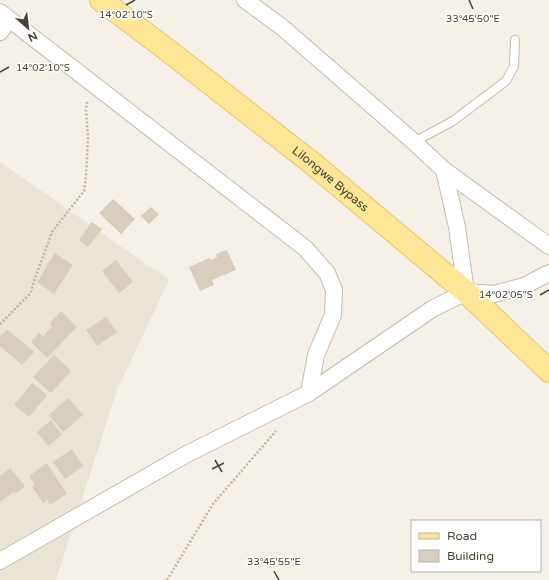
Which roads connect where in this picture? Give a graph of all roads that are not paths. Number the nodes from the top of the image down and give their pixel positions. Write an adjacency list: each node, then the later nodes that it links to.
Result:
1 (245, 0): 5 (street)
2 (108, 3): 9 (main road, Lilongwe Bypass)
3 (3, 22): 11 (street)
4 (515, 40): 5 (lane)
5 (414, 142): 6 (street)
6 (444, 170): 7 (street); 9 (street)
7 (549, 246)
8 (549, 273): 9 (street)
9 (466, 292): 10 (main road, Lilongwe Bypass); 11 (street)
10 (549, 371)
11 (309, 393): 12 (street)
12 (0, 561)

